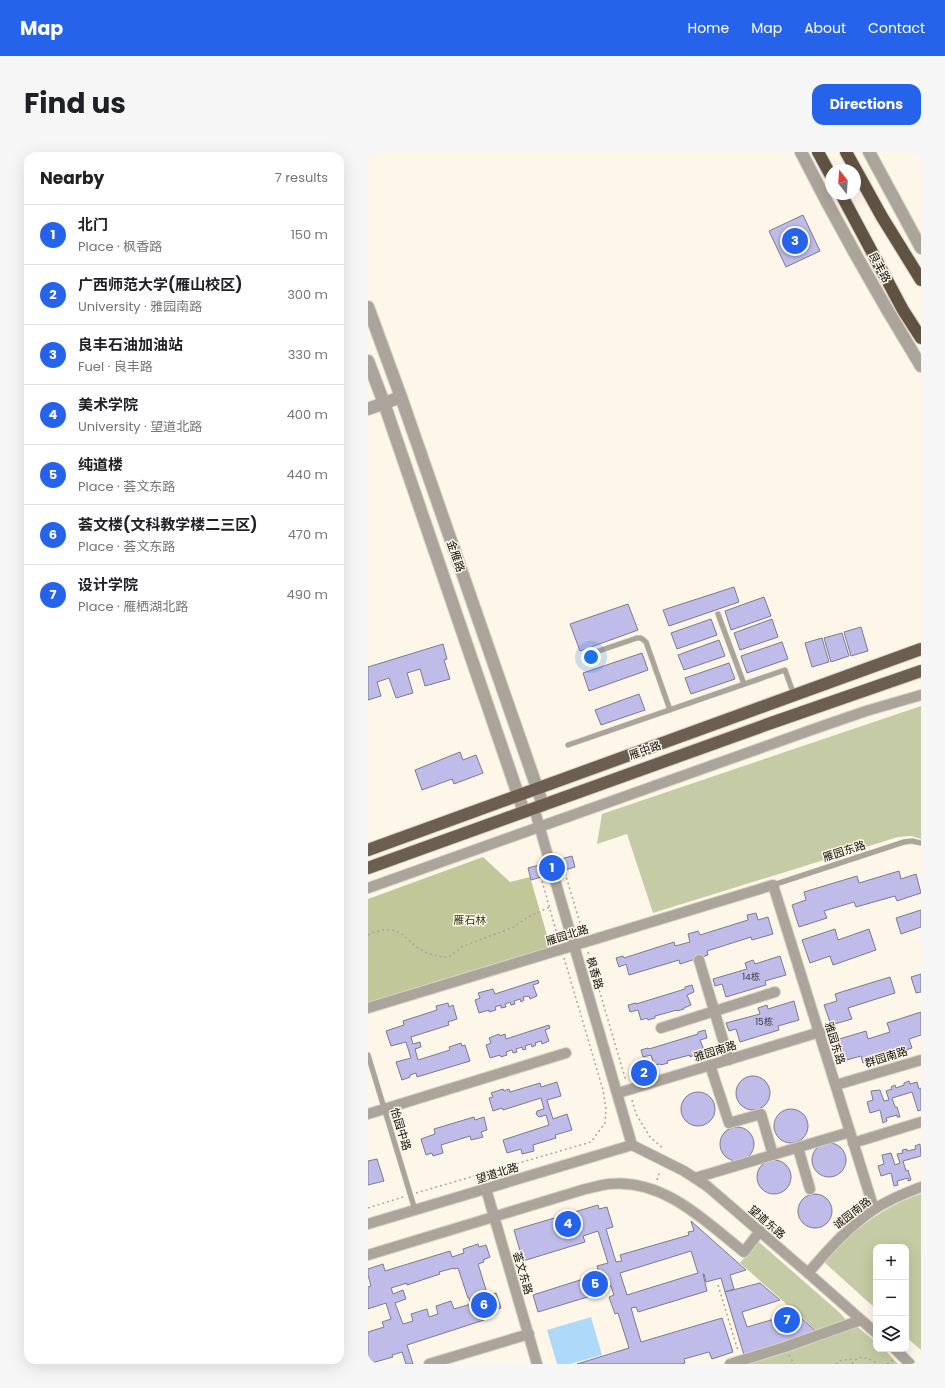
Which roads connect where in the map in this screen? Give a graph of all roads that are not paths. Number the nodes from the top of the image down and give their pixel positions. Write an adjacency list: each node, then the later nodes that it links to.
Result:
1 (801, 152): 12 (street)
2 (818, 152): 5 (highway)
3 (846, 152): 8 (highway)
4 (869, 152): 7 (street)
5 (825, 165)
6 (844, 200): 10 (highway, 良丰路)
7 (921, 248)
8 (921, 280)
9 (368, 307): 13 (street, 金雁路)
10 (921, 338)
11 (368, 361): 14 (street, 金雁路)
12 (921, 366)
13 (401, 397): 14 (street); 25 (street, 金雁路)
14 (384, 403): 15 (street); 26 (street, 金雁路)
15 (368, 409)
16 (718, 614): 20 (lane)
17 (921, 649): 22 (main road, 雁中路)
18 (584, 656): 23 (lane)
19 (921, 671): 27 (main road, 雁中路)
20 (744, 684): 22 (lane); 23 (lane)
21 (921, 695): 28 (street)
22 (794, 696): 25 (main road, 雁中路)
23 (670, 710): 24 (lane)
24 (568, 745)
25 (536, 788): 26 (main road, 雁中路); 27 (street, 金雁路)
26 (518, 795): 27 (street, 金雁路); 30 (main road, 雁中路)
27 (534, 809): 28 (street, 枫香路); 31 (main road, 雁中路)
28 (540, 827): 33 (street); 34 (street, 枫香路)
29 (921, 843): 32 (lane, 雁园东路)
30 (368, 850)
31 (368, 868)
32 (773, 885): 34 (street, 雁园北路); 40 (street, 雅园东路)
33 (368, 888)
34 (575, 945): 37 (street, 雁园北路); 47 (street, 枫香路)
35 (700, 960): 38 (street)
36 (775, 992): 38 (street)
37 (368, 1008)
38 (715, 1011): 39 (street); 43 (street)
39 (661, 1028)
40 (820, 1032): 43 (street, 雅园南路); 46 (street, 雅园东路)
41 (566, 1053): 48 (street)
42 (368, 1055): 48 (lane, 怡园中路)
43 (729, 1060): 45 (street, 雅园南路)
44 (921, 1060): 46 (street, 群园南路)
45 (710, 1065): 47 (street, 雅园南路); 55 (street)
46 (836, 1085): 51 (street, 雅园东路)
47 (618, 1093): 53 (street, 枫香路)
48 (384, 1109): 49 (street); 61 (lane, 怡园中路)
49 (368, 1114)
50 (921, 1122): 52 (street)
51 (850, 1132): 52 (street, 雅园东路); 54 (street)
52 (853, 1143): 60 (street, 雅园东路)
53 (632, 1145): 56 (street, 望道东路); 58 (street, 望道北路)
54 (798, 1148): 55 (street); 59 (street)
55 (773, 1155): 56 (street)
56 (695, 1178): 64 (street, 望道东路)
57 (921, 1187): 60 (street, 诚园南路)
58 (486, 1188): 61 (street, 望道北路); 62 (street, 荟文东路)
59 (810, 1189)
60 (874, 1209): 66 (street, 诚园南路)
61 (415, 1210): 63 (street, 望道北路)
62 (495, 1217): 64 (street); 65 (street); 69 (street, 荟文东路)
63 (368, 1224)
64 (760, 1231): 66 (street, 望道东路)
65 (368, 1256)
66 (808, 1273): 67 (street, 望道东路)
67 (862, 1320): 68 (street, 望道东路); 73 (street)
68 (873, 1330)
69 (529, 1334): 71 (street); 72 (street, 荟文东路)
70 (898, 1352): 74 (street)
71 (429, 1364)
72 (537, 1364)
73 (730, 1364)
74 (910, 1364)

